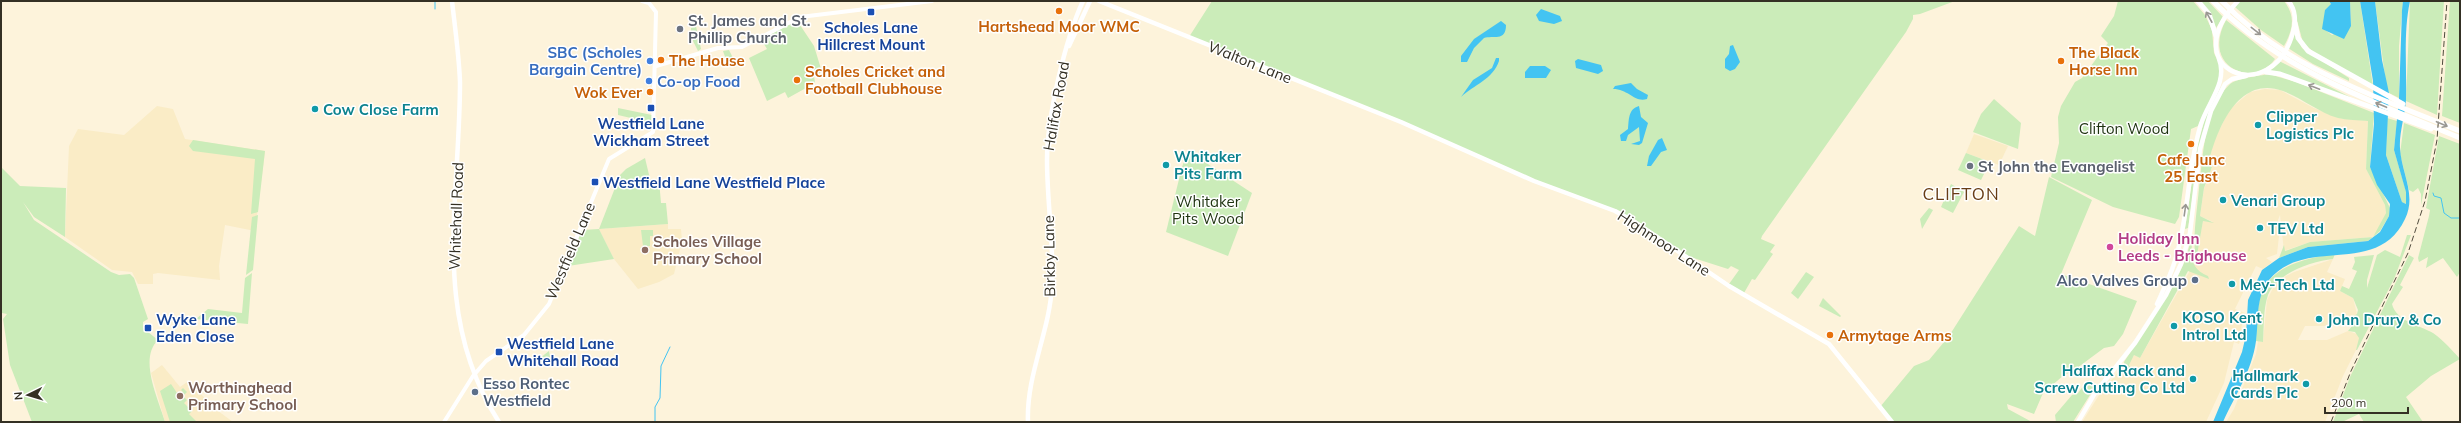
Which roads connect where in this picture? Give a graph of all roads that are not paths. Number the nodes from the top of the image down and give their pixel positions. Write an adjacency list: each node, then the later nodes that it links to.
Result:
1 (452, 1): 28 (main road, Whitehall Road)
2 (642, 1): 17 (main road)
3 (932, 1): 17 (main road)
4 (1084, 1): 15 (main road, Halifax Road)
5 (1090, 1): 15 (main road, Halifax Road)
6 (1099, 1): 21 (main road, Walton Lane)
7 (2198, 1): 13 (highway, one-way to 7)
8 (2213, 1): 14 (highway)
9 (2238, 1): 13 (main road)
10 (2288, 1): 12 (main road)
11 (2224, 3): 14 (highway, one-way to 14)
12 (2295, 23): 18 (main road); 20 (highway)
13 (2216, 36): 16 (main road)
14 (2275, 49): 20 (highway); 23 (highway, one-way to 14)
15 (1065, 52): 24 (main road, Halifax Road)
16 (2219, 59): 19 (main road); 25 (main road, one-way to 16)
17 (656, 66): 28 (main road, Westfield Lane)
18 (2266, 72): 19 (main road); 23 (highway, one-way to 18)
19 (2246, 76): 26 (main road)
20 (2427, 117): 22 (highway, one-way to 22)
21 (1401, 122): 32 (main road, Highmoor Lane)
22 (2460, 131)
23 (2456, 136)
24 (1047, 160): 31 (main road, Birkby Lane)
25 (2182, 231): 26 (main road); 27 (main road)
26 (2190, 233): 27 (main road)
27 (2154, 313): 33 (main road)
28 (473, 376): 29 (main road, Westfield Lane); 30 (main road, Whitehall Road)
29 (444, 422)
30 (499, 422)
31 (1028, 422)
32 (1892, 422)
33 (2078, 422)

